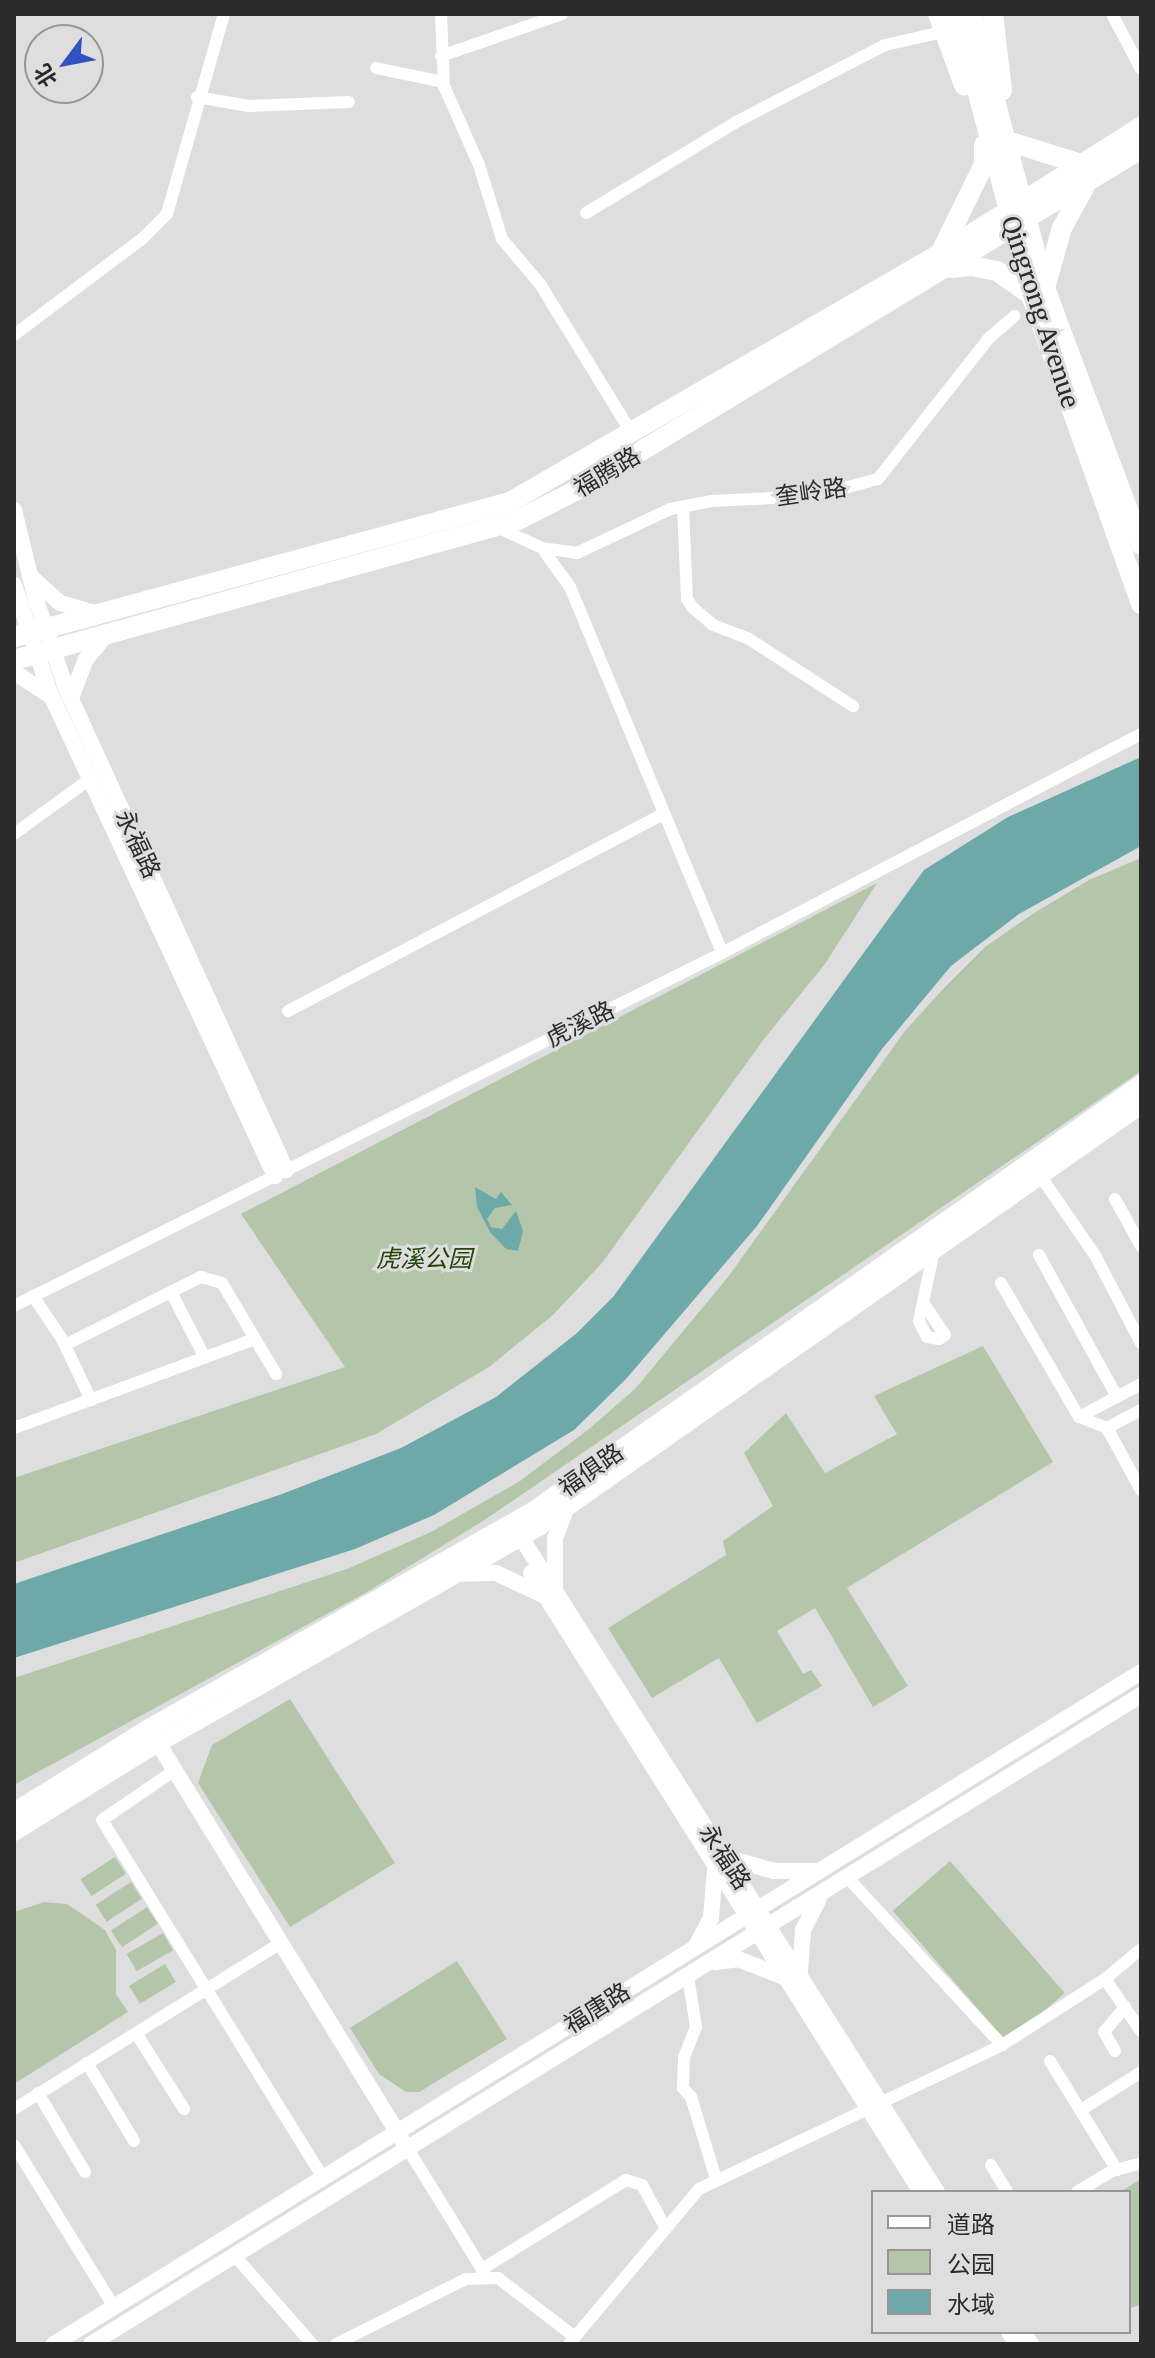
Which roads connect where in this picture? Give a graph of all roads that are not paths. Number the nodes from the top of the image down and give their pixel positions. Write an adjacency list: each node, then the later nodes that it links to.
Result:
1 (224, 14): 12 (street)
2 (441, 14): 8 (street)
3 (562, 14): 8 (street)
4 (957, 14): 7 (main road, Qingrong Avenue)
5 (993, 14): 15 (main road)
6 (1112, 14): 10 (street)
7 (958, 26): 15 (main road, Qingrong Avenue); 15 (main road); 18 (street)
8 (441, 56): 11 (street)
9 (376, 68): 11 (street)
10 (1141, 69)
11 (443, 82): 24 (street)
12 (197, 97): 13 (street); 23 (street)
13 (349, 102)
14 (1141, 127): 17 (main road, 福腾路)
15 (996, 132): 17 (main road); 19 (main road, Qingrong Avenue); 20 (main road)
16 (1141, 149): 17 (main road, 福腾路)
17 (1085, 172): 19 (main road, 福腾路); 21 (main road)
18 (586, 213)
19 (1017, 215): 20 (main road, 福腾路); 21 (main road, Qingrong Avenue)
20 (944, 262): 21 (main road); 24 (main road, 福腾路); 27 (main road, 福腾路)
21 (1038, 292): 28 (main road, Qingrong Avenue); 32 (main road, Qingrong Avenue)
22 (1014, 316): 25 (street, 奎岭路)
23 (14, 335)
24 (633, 435): 33 (main road, 福腾路)
25 (683, 507): 29 (street, 奎岭路); 41 (street)
26 (14, 510): 30 (street, 永福路)
27 (497, 527): 29 (street); 35 (main road, 福腾路)
28 (1141, 545)
29 (542, 548): 44 (street)
30 (30, 575): 33 (street); 34 (street, 永福路)
31 (14, 585): 34 (street, 永福路)
32 (1141, 604)
33 (100, 613): 34 (main road, 福腾路)
34 (29, 633): 36 (street, 永福路)
35 (106, 635): 36 (main road, 福腾路); 40 (street)
36 (43, 652): 37 (main road, 福腾路); 39 (street, 永福路); 40 (street, 永福路)
37 (14, 660)
38 (14, 672): 39 (street)
39 (52, 697): 43 (street, 永福路)
40 (71, 698): 51 (street, 永福路)
41 (853, 706)
42 (1141, 734): 46 (street, 虎溪路)
43 (90, 779): 45 (street); 51 (street, 永福路)
44 (663, 814): 46 (street); 47 (street)
45 (14, 834)
46 (722, 953): 51 (street, 虎溪路)
47 (288, 1011)
48 (1141, 1084): 50 (main road, 福俱路)
49 (1141, 1105): 50 (main road, 福俱路)
50 (1036, 1169): 54 (main road, 福俱路); 62 (street); 75 (main road, 福俱路)
51 (281, 1173): 58 (street, 虎溪路)
52 (1115, 1199): 53 (street)
53 (1141, 1246)
54 (934, 1250): 59 (street); 74 (main road, 福俱路)
55 (1039, 1255): 67 (street)
56 (1001, 1283): 70 (street)
57 (171, 1292): 61 (street); 63 (street); 64 (street)
58 (33, 1296): 60 (street, 虎溪路); 63 (street)
59 (924, 1304)
60 (14, 1306)
61 (255, 1339): 64 (street); 65 (street)
62 (1141, 1343)
63 (65, 1345): 68 (street)
64 (205, 1358): 68 (street)
65 (276, 1374)
66 (1141, 1384): 67 (street)
67 (1117, 1397): 70 (street)
68 (91, 1400): 71 (street)
69 (1141, 1410): 72 (street)
70 (1079, 1417): 72 (street)
71 (14, 1428)
72 (1107, 1428): 73 (street)
73 (1141, 1490)
74 (567, 1507): 75 (main road, 福俱路); 77 (street)
75 (512, 1532): 76 (main road, 福俱路); 77 (street, 永福路); 80 (main road, 福俱路)
76 (453, 1575): 77 (street); 80 (main road, 福俱路)
77 (551, 1594): 84 (street, 永福路)
78 (1141, 1672): 85 (street, 福唐路)
79 (1141, 1695): 86 (street, 福唐路)
80 (154, 1735): 81 (street); 82 (main road, 福俱路); 83 (main road, 福俱路)
81 (175, 1770): 90 (street); 97 (street)
82 (14, 1812)
83 (14, 1832)
84 (720, 1860): 85 (street); 88 (street, 永福路); 91 (street)
85 (820, 1871): 88 (street, 福唐路)
86 (847, 1877): 87 (street, 福唐路); 101 (street)
87 (829, 1888): 89 (street, 福唐路); 95 (street)
88 (753, 1912): 89 (street, 永福路); 91 (street, 福唐路)
89 (764, 1929): 93 (street, 福唐路); 95 (street, 永福路)
90 (281, 1943): 97 (street); 111 (street)
91 (696, 1947): 111 (street, 福唐路)
92 (1141, 1949): 96 (street)
93 (706, 1965): 94 (street, 福唐路); 95 (street)
94 (688, 1976): 114 (street, 福唐路); 121 (street)
95 (794, 1976): 107 (street, 永福路)
96 (1105, 1979): 98 (street); 101 (street)
97 (206, 1989): 100 (street); 120 (street)
98 (1125, 2007): 99 (street); 102 (street)
99 (1141, 2031)
100 (136, 2033): 104 (street); 109 (street)
101 (1002, 2045): 107 (street)
102 (1115, 2051)
103 (1050, 2061): 110 (street)
104 (87, 2063): 106 (street); 112 (street)
105 (1141, 2072): 110 (street)
106 (38, 2093): 108 (street); 119 (street)
107 (874, 2104): 121 (street); 122 (street, 永福路); 123 (street, 永福路)
108 (14, 2109)
109 (184, 2109)
110 (1081, 2110): 118 (street)
111 (397, 2132): 114 (street); 120 (street, 福唐路)
112 (134, 2141)
113 (14, 2145): 115 (street)
114 (408, 2149): 127 (street, 福唐路); 128 (street)
115 (18, 2160): 129 (street)
116 (1141, 2163): 118 (street)
117 (991, 2165): 124 (street)
118 (1117, 2170): 125 (street)
119 (85, 2172)
120 (323, 2178): 129 (street, 福唐路)
121 (716, 2179): 126 (street)
122 (920, 2190)
123 (936, 2190)
124 (1006, 2190)
125 (1081, 2190)
126 (664, 2225): 128 (street); 130 (street)
127 (235, 2256): 132 (street, 福唐路); 133 (street)
128 (485, 2274): 130 (street); 134 (street)
129 (114, 2307): 131 (street, 福唐路)
130 (572, 2340)
131 (54, 2344)
132 (91, 2344)
133 (312, 2344)
134 (336, 2344)

